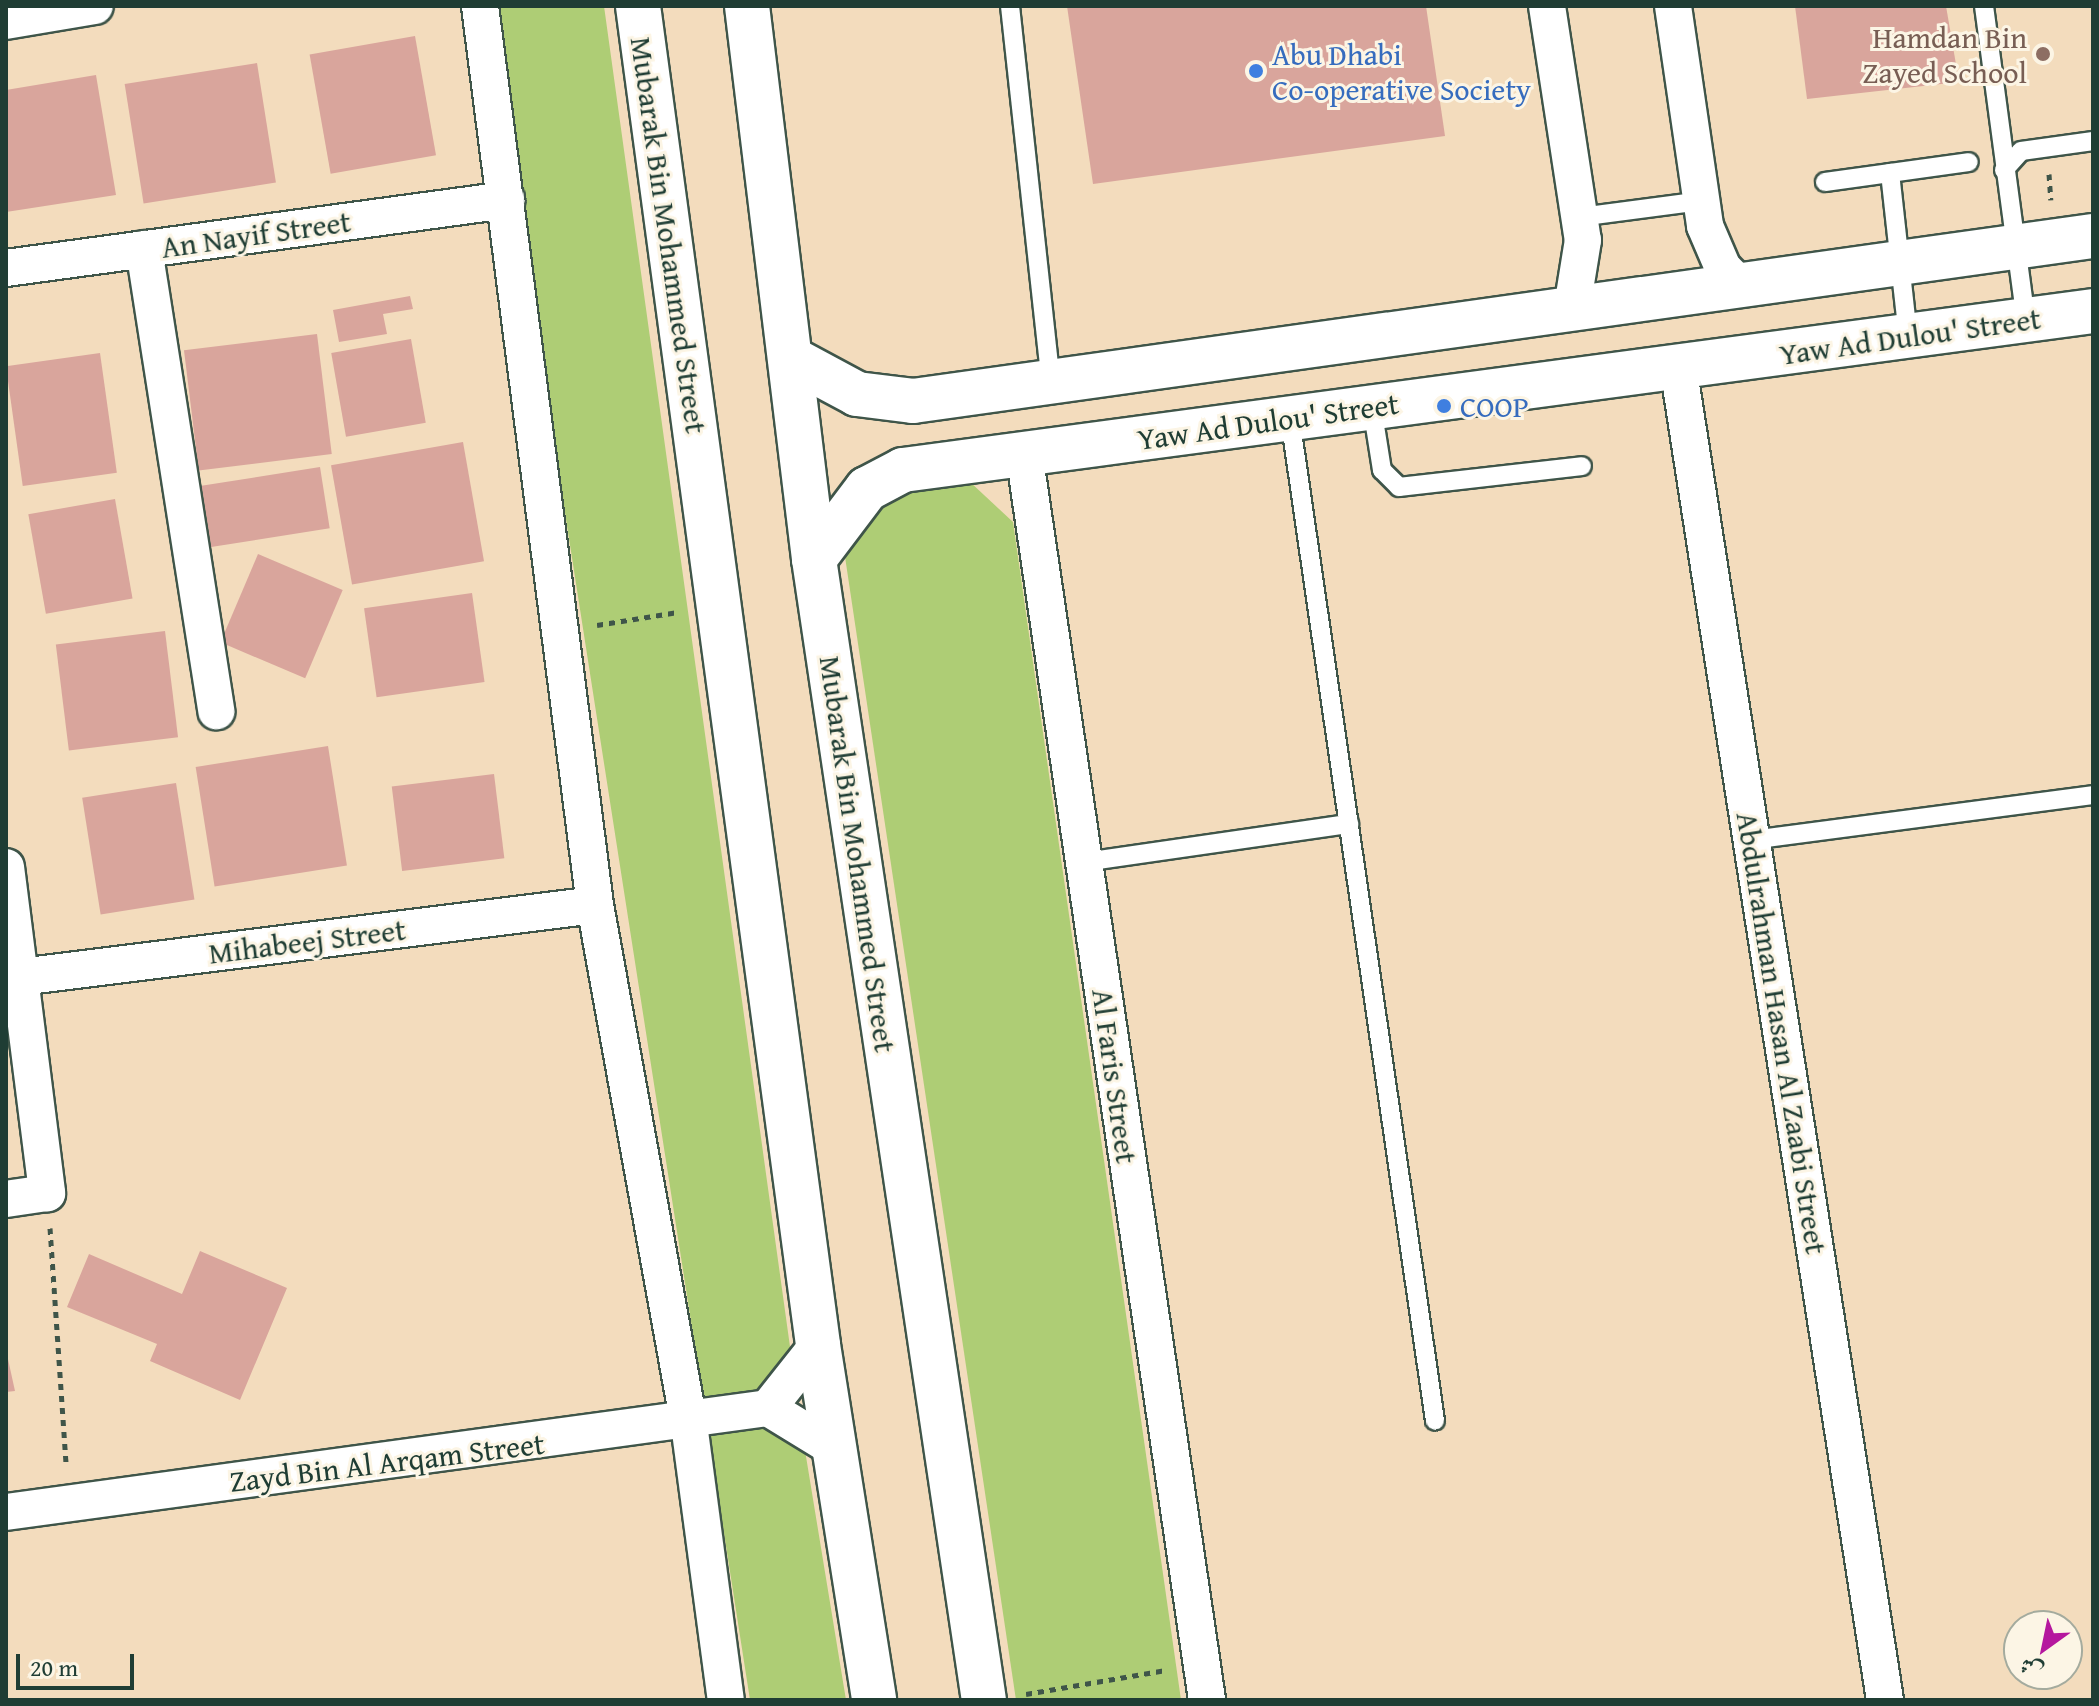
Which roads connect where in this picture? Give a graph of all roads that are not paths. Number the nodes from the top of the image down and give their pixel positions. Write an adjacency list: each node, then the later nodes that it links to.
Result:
1 (95, 6): 9 (street)
2 (480, 6): 15 (street)
3 (638, 6): 45 (main road, Mubarak Bin Mohammed Street)
4 (747, 6): 28 (main road, Mubarak Bin Mohammed Street)
5 (1010, 6): 30 (lane)
6 (1547, 6): 17 (street)
7 (1673, 6): 16 (street)
8 (1984, 6): 12 (lane)
9 (6, 21)
10 (2093, 141): 12 (lane)
11 (1969, 162): 13 (lane)
12 (2004, 170): 19 (lane)
13 (1890, 173): 14 (lane); 21 (lane)
14 (1825, 182)
15 (506, 200): 20 (street, An Nayif Street); 42 (street)
16 (1701, 201): 17 (lane); 23 (street)
17 (1580, 217): 24 (street)
18 (2093, 236): 19 (main road)
19 (2015, 247): 21 (main road); 26 (lane)
20 (144, 249): 22 (street, An Nayif Street); 36 (street)
21 (1900, 263): 23 (main road); 27 (lane)
22 (6, 268)
23 (1740, 285): 24 (main road)
24 (1572, 308): 30 (main road)
25 (2093, 311): 26 (main road, Yaw Ad Dulou' Street)
26 (2026, 320): 27 (main road, Yaw Ad Dulou' Street)
27 (1908, 336): 29 (main road, Yaw Ad Dulou' Street)
28 (790, 358): 30 (main road); 35 (main road, Mubarak Bin Mohammed Street)
29 (1678, 366): 31 (main road, Yaw Ad Dulou' Street); 39 (street, Abdulrahman Hasan Al Zaabi Street)
30 (1051, 382)
31 (1372, 407): 32 (main road, Yaw Ad Dulou' Street); 34 (lane)
32 (1290, 418): 33 (main road, Yaw Ad Dulou' Street); 38 (lane)
33 (1024, 453): 35 (main road, Yaw Ad Dulou' Street); 40 (street, Al Faris Street)
34 (1582, 466)
35 (814, 559): 51 (main road, Mubarak Bin Mohammed Street)
36 (216, 711)
37 (2093, 795): 39 (lane)
38 (1349, 824): 40 (lane); 47 (lane)
39 (1752, 840): 55 (street, Abdulrahman Hasan Al Zaabi Street)
40 (1084, 862): 54 (street, Al Faris Street)
41 (6, 867): 43 (street)
42 (595, 905): 43 (street, Mihabeej Street); 48 (street)
43 (20, 977): 44 (street)
44 (6, 1199)
45 (818, 1345): 46 (street); 49 (main road, Mubarak Bin Mohammed Street)
46 (768, 1408): 48 (street, Zayd Bin Al Arqam Street); 49 (street)
47 (1435, 1421)
48 (689, 1424): 50 (street, Zayd Bin Al Arqam Street); 52 (street)
49 (835, 1449): 53 (main road, Mubarak Bin Mohammed Street)
50 (6, 1512)
51 (1003, 1697)
52 (726, 1700)
53 (874, 1700)
54 (1207, 1700)
55 (1885, 1700)

